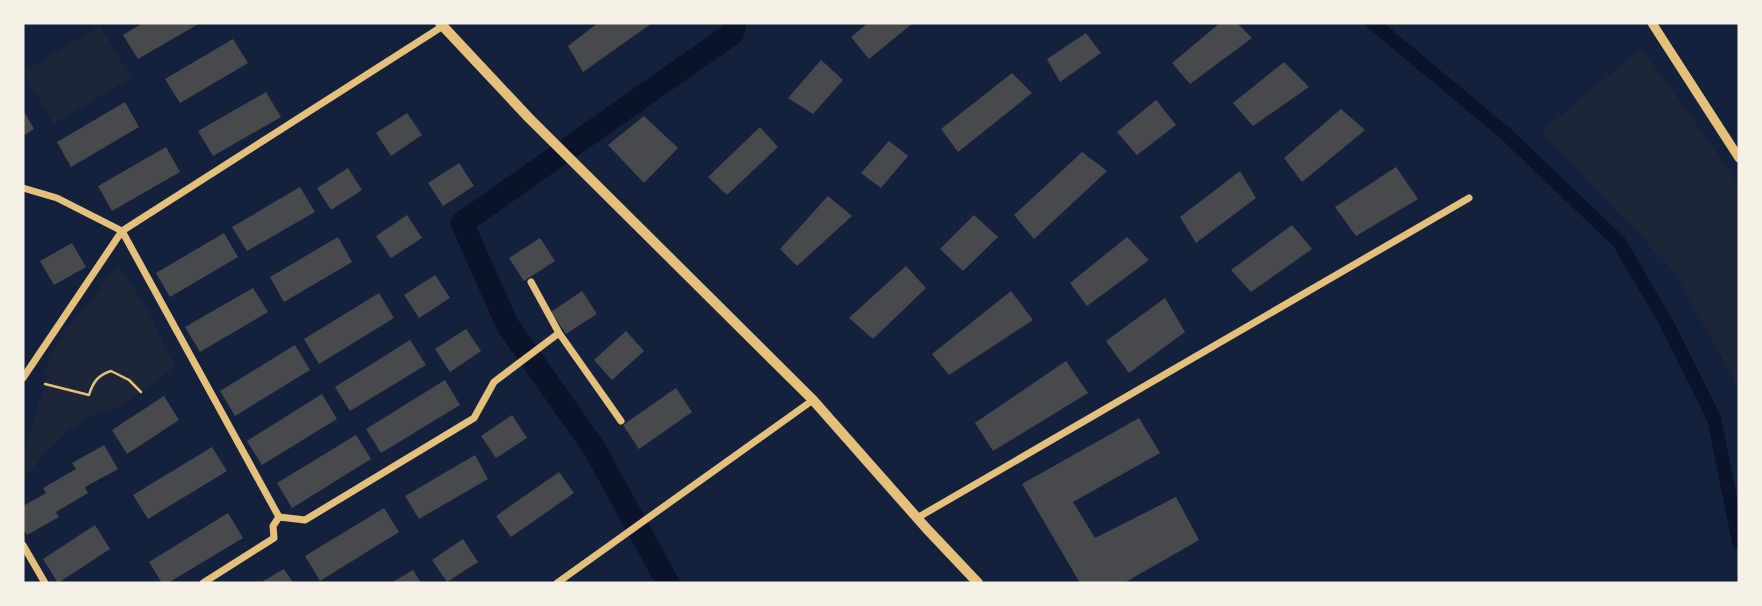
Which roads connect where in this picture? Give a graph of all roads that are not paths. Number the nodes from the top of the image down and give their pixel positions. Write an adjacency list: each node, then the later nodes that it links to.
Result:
1 (1652, 23): 3 (street)
2 (442, 24): 6 (street); 10 (main road)
3 (1739, 158)
4 (23, 188): 6 (street)
5 (1469, 198): 13 (street)
6 (122, 231): 9 (street); 12 (street)
7 (531, 282): 8 (street)
8 (559, 333): 11 (street); 12 (street)
9 (23, 378)
10 (813, 400): 13 (main road); 17 (street)
11 (621, 421)
12 (279, 517): 16 (street)
13 (917, 518): 18 (main road)
14 (23, 545): 15 (street)
15 (45, 583)
16 (203, 583)
17 (557, 583)
18 (978, 583)

